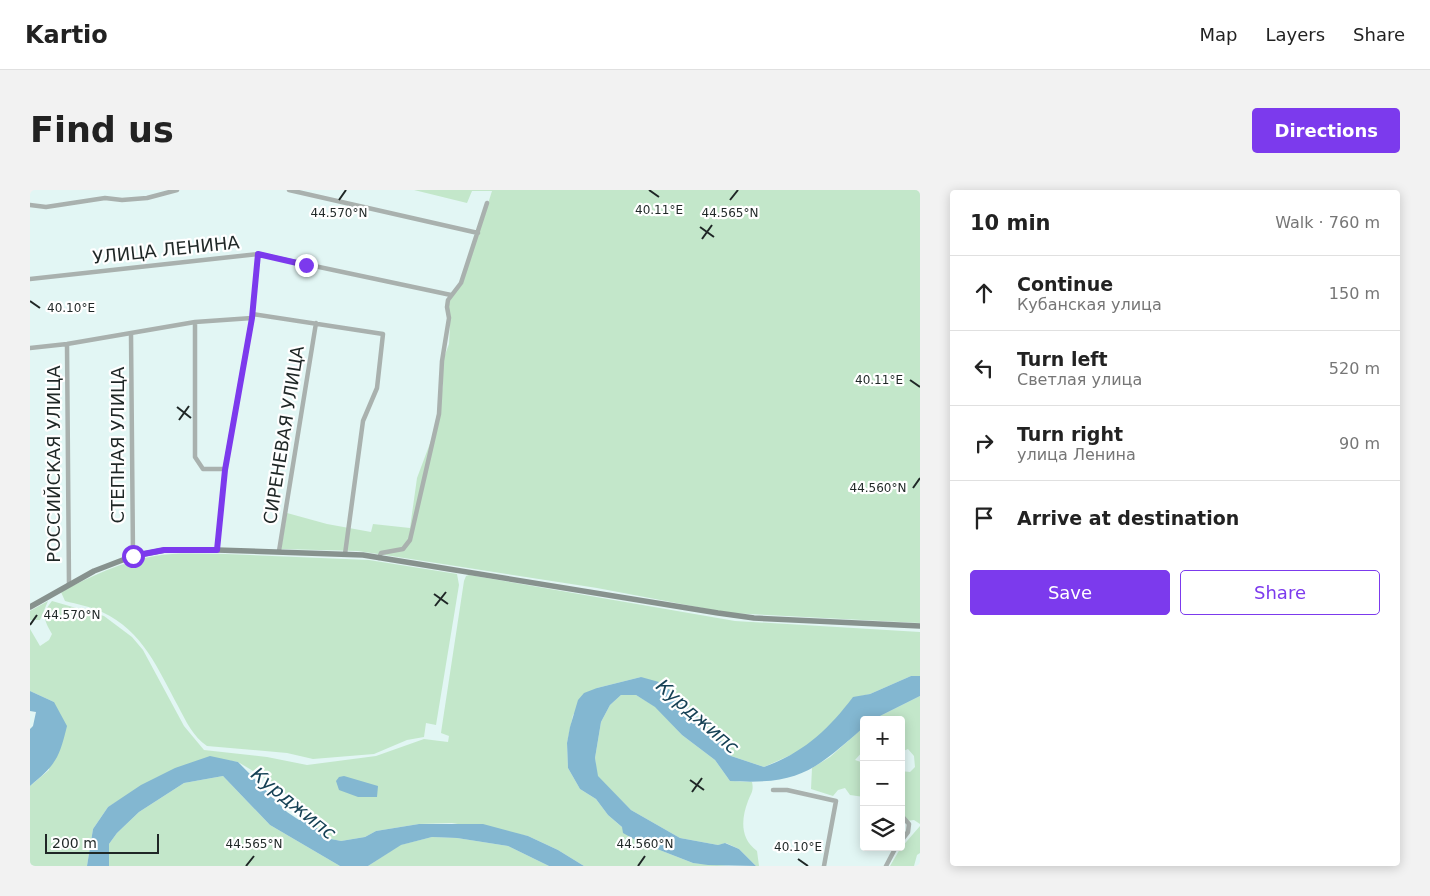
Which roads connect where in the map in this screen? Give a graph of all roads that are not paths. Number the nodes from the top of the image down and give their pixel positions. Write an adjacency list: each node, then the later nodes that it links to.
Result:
1 (177, 190): 4 (street)
2 (289, 190): 5 (street)
3 (488, 203): 5 (street)
4 (30, 205)
5 (478, 233): 8 (street)
6 (258, 254): 7 (street, УЛИЦА ЛЕНИНА); 8 (street, УЛИЦА ЛЕНИНА); 9 (street)
7 (30, 279)
8 (451, 295): 20 (street)
9 (253, 316): 10 (street); 11 (street); 15 (street)
10 (195, 322): 12 (street); 15 (street)
11 (316, 323): 17 (street, СИРЕНЕВАЯ УЛИЦА); 18 (street)
12 (131, 334): 13 (street); 19 (street, СТЕПНАЯ УЛИЦА)
13 (68, 344): 14 (street); 21 (street, РОССИЙСКАЯ УЛИЦА)
14 (30, 348)
15 (225, 470): 16 (street)
16 (217, 550): 17 (main road); 19 (main road)
17 (279, 551): 18 (main road)
18 (346, 554): 20 (main road)
19 (133, 556): 21 (main road)
20 (379, 558): 23 (main road)
21 (69, 584): 22 (main road)
22 (30, 607)
23 (920, 626)
24 (773, 790): 28 (street)
25 (905, 820): 26 (street)
26 (905, 836)
27 (894, 851): 29 (street)
28 (824, 866)
29 (886, 866)

